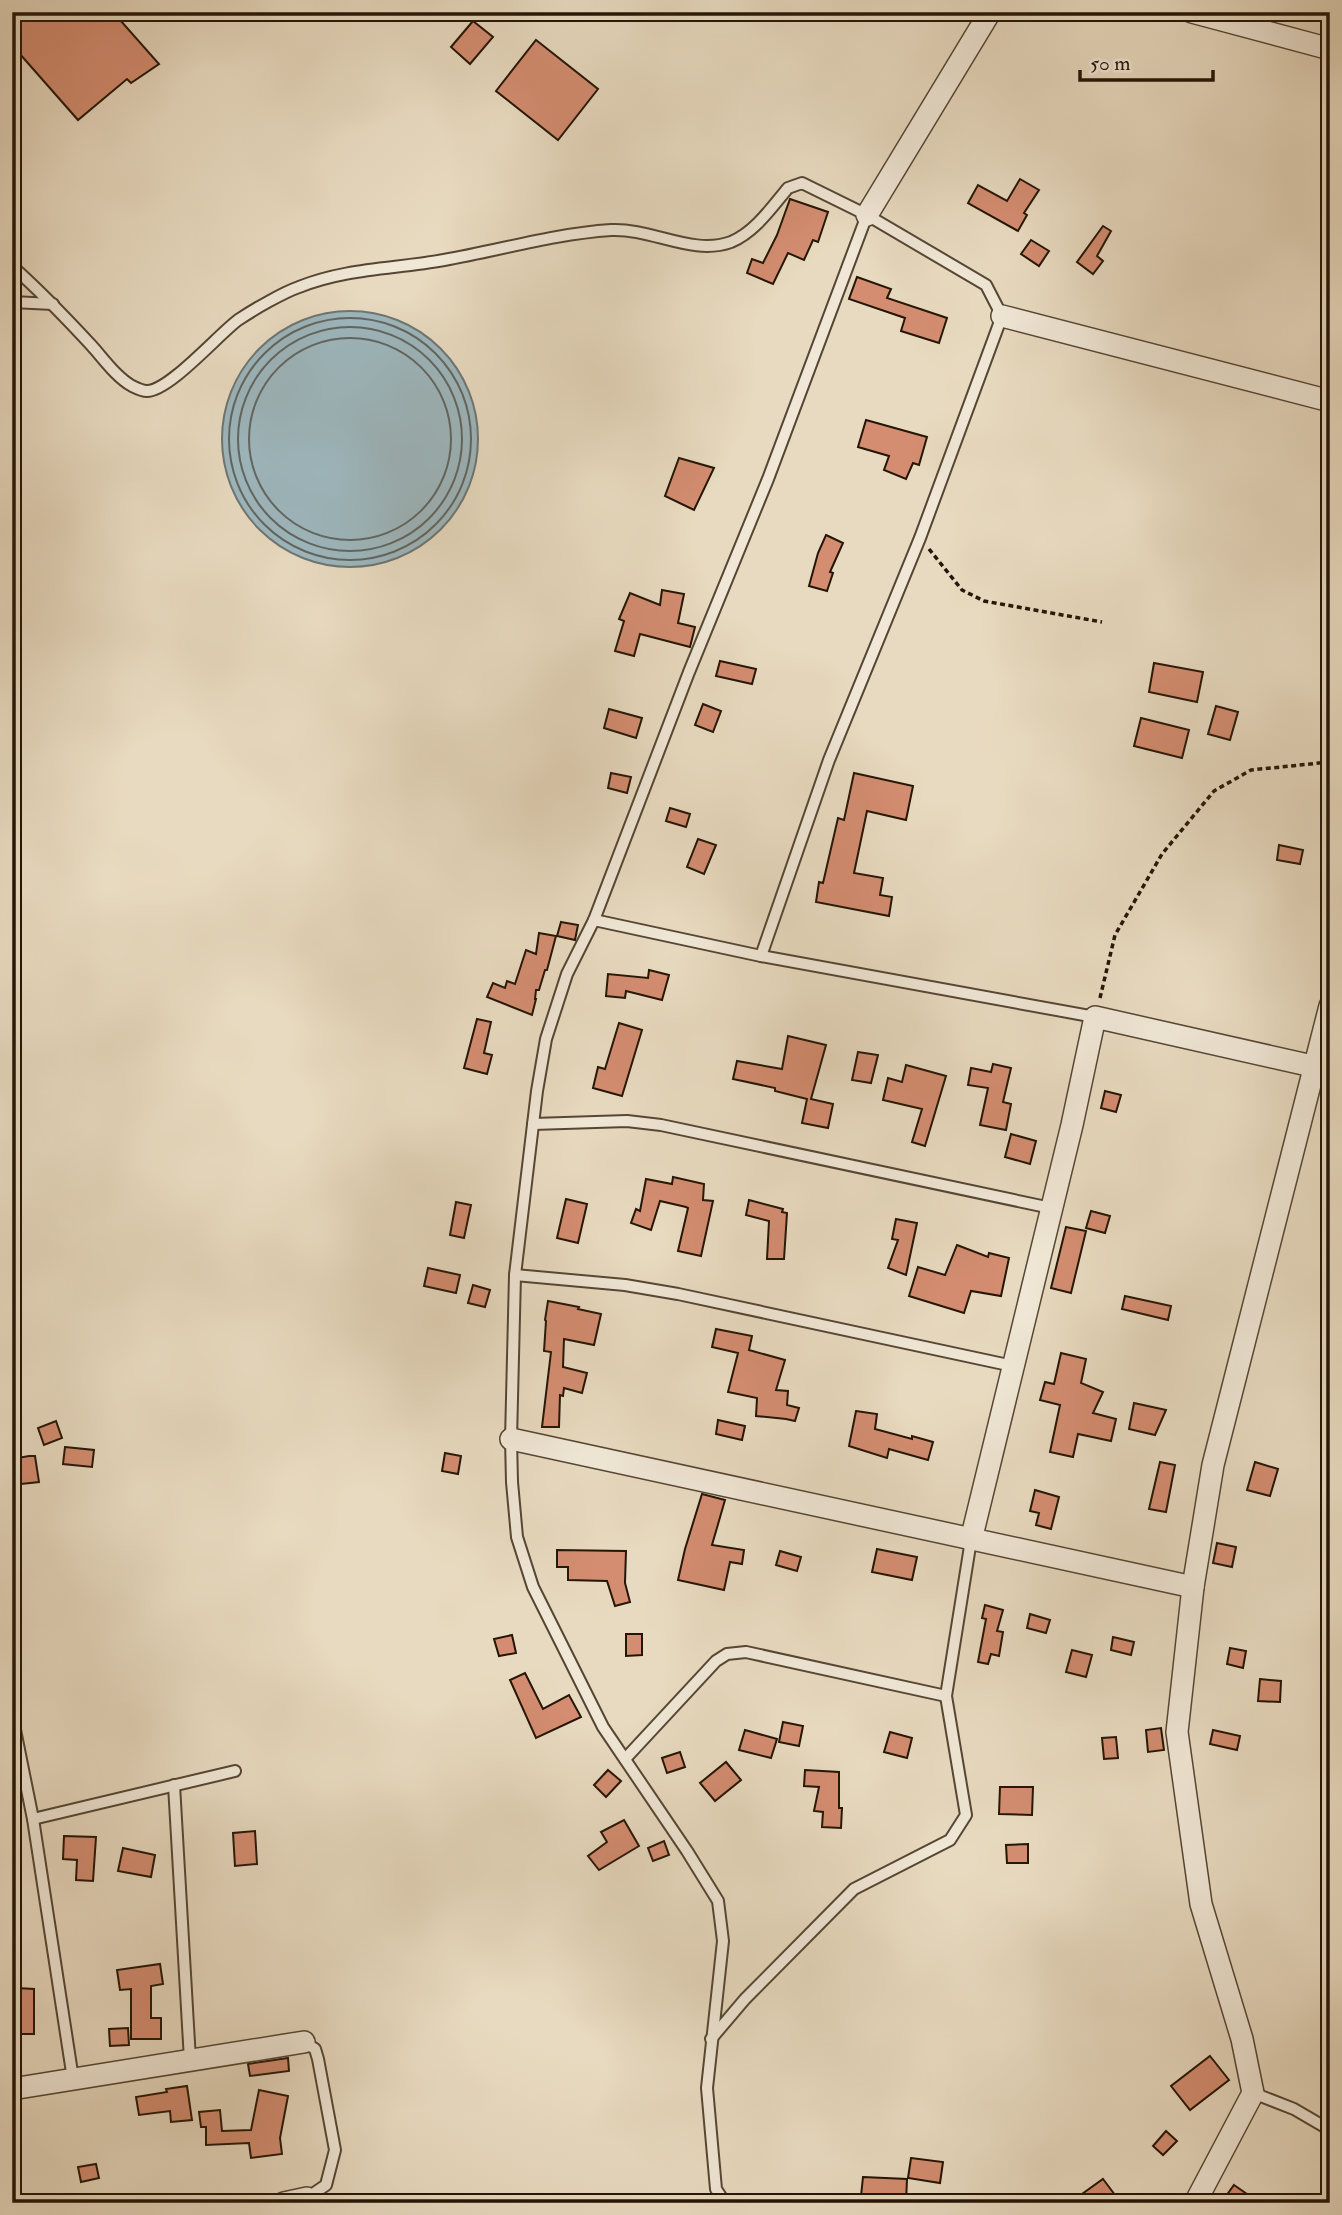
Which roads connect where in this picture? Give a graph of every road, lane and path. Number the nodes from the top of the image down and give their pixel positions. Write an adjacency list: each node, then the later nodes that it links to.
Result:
1 (989, 12): 4 (street)
2 (1192, 12): 3 (street)
3 (1330, 48)
4 (867, 215): 7 (lane); 8 (lane); 13 (lane)
5 (12, 266): 7 (lane)
6 (12, 302): 7 (lane)
7 (53, 304)
8 (1002, 316): 9 (street); 10 (lane)
9 (1330, 401)
10 (920, 538): 11 (path); 14 (lane)
11 (1102, 622)
12 (1330, 762): 16 (path)
13 (594, 920): 14 (lane); 18 (lane)
14 (761, 956): 16 (lane)
15 (1330, 1006): 17 (street)
16 (1095, 1017): 17 (street); 19 (street)
17 (1322, 1067): 24 (street)
18 (533, 1124): 19 (lane); 20 (lane)
19 (1051, 1208): 21 (street)
20 (515, 1275): 21 (lane); 22 (lane)
21 (1013, 1366): 23 (street)
22 (511, 1439): 23 (street); 27 (lane)
23 (971, 1540): 24 (street); 25 (lane)
24 (1193, 1587): 36 (street)
25 (946, 1696): 27 (lane); 31 (lane)
26 (12, 1715): 30 (lane)
27 (625, 1759): 31 (lane)
28 (235, 1771): 29 (lane)
29 (174, 1785): 30 (lane); 33 (lane)
30 (33, 1819): 34 (lane)
31 (711, 2039): 40 (lane)
32 (304, 2042): 33 (street); 38 (lane)
33 (190, 2060): 34 (street)
34 (73, 2079): 35 (street)
35 (12, 2089)
36 (1253, 2093): 37 (lane); 41 (street)
37 (1330, 2130)
38 (307, 2200): 39 (street)
39 (284, 2203)
40 (725, 2203)
41 (1195, 2203)

